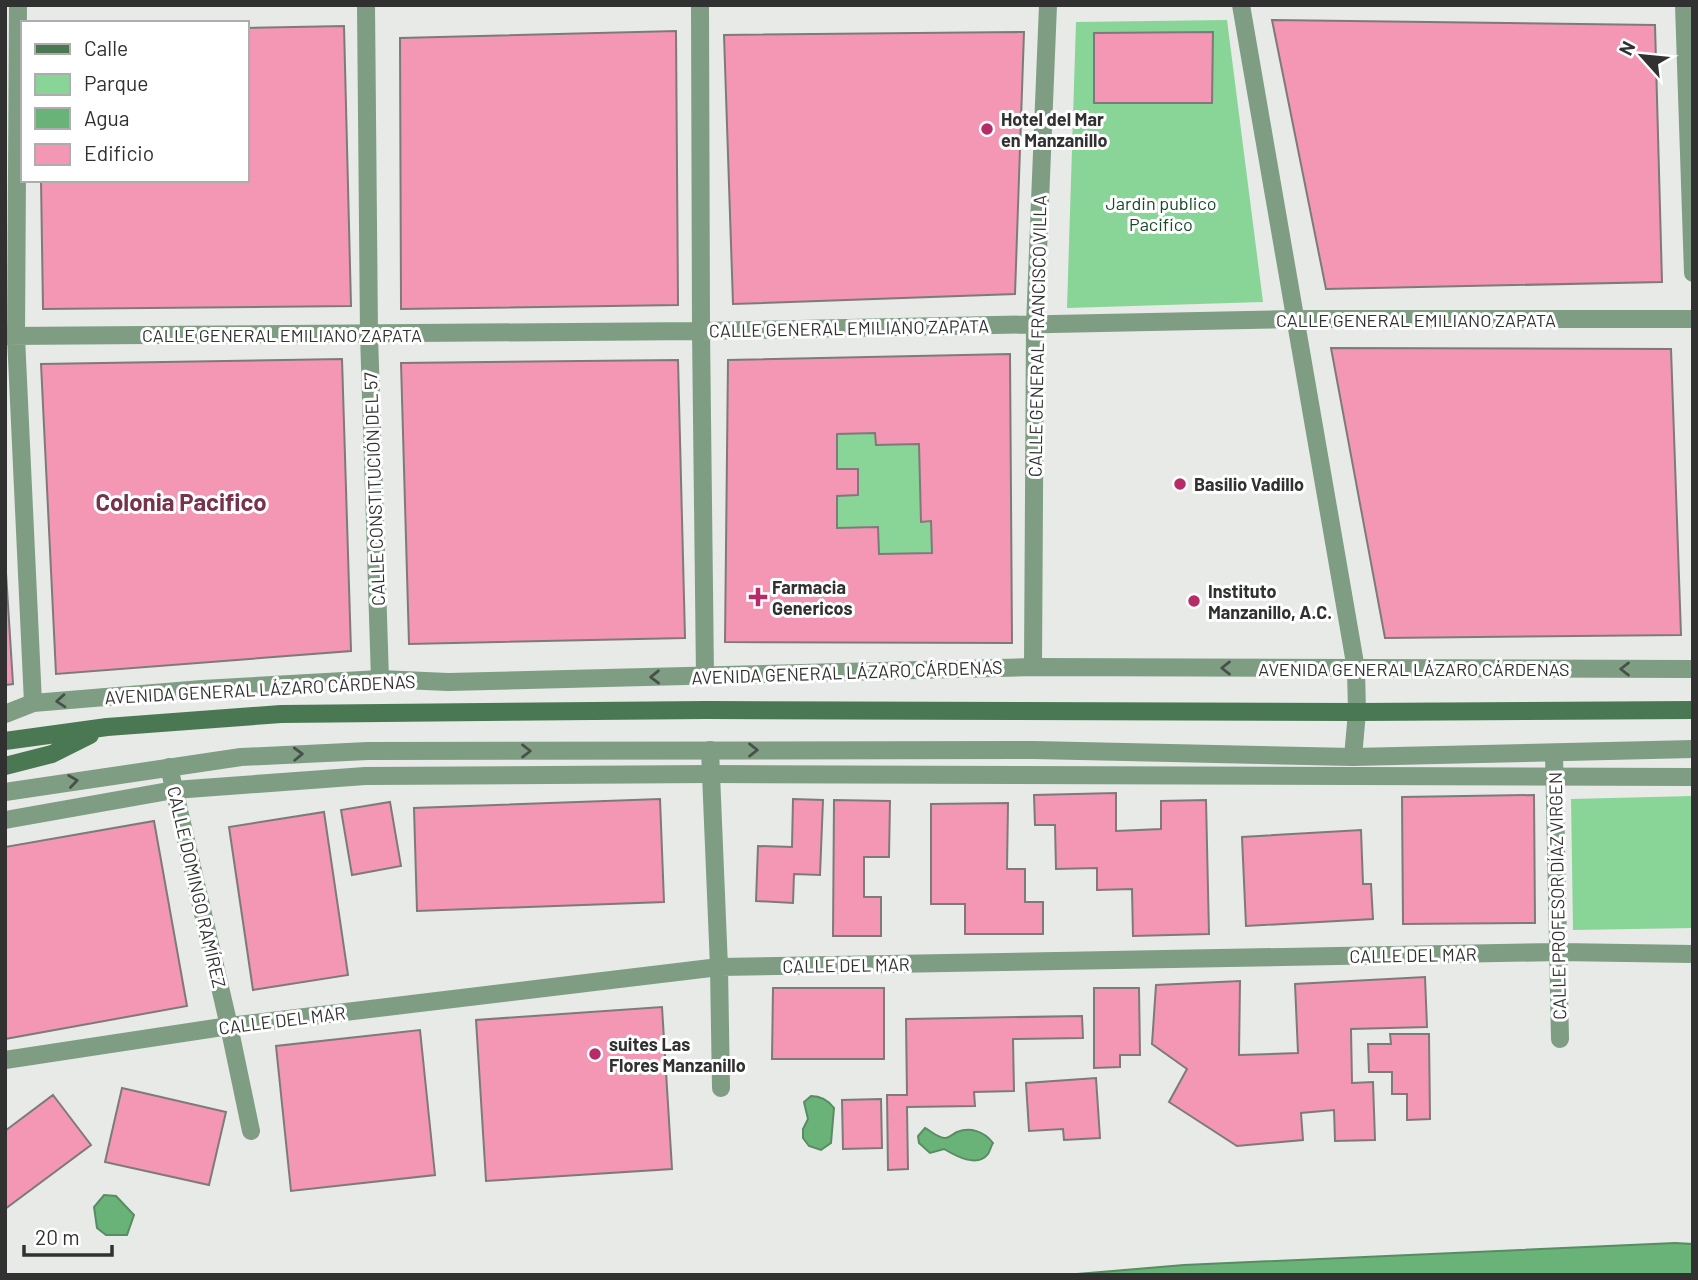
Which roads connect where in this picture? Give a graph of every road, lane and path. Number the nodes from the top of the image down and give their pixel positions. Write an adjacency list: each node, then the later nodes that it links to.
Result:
1 (18, 5): 13 (street)
2 (366, 5): 12 (street, CALLE CONSTITUCIÓN DEL 57)
3 (699, 5): 11 (street)
4 (1048, 5): 10 (street, CALLE GENERAL FRANCISCO VILLA)
5 (1241, 5): 8 (street)
6 (1684, 5): 7 (street)
7 (1693, 274)
8 (1295, 319): 9 (street, CALLE GENERAL EMILIANO ZAPATA); 10 (street, CALLE GENERAL EMILIANO ZAPATA); 15 (street)
9 (1693, 319)
10 (1035, 325): 11 (street, CALLE GENERAL EMILIANO ZAPATA); 14 (street, CALLE GENERAL FRANCISCO VILLA)
11 (701, 331): 12 (street, CALLE GENERAL EMILIANO ZAPATA); 17 (street)
12 (369, 335): 13 (street, CALLE GENERAL EMILIANO ZAPATA); 18 (street, CALLE CONSTITUCIÓN DEL 57)
13 (11, 337): 19 (street)
14 (1033, 667): 15 (street, AVENIDA GENERAL LÁZARO CÁRDENAS, one-way to 14); 17 (street, AVENIDA GENERAL LÁZARO CÁRDENAS)
15 (1356, 669): 16 (street, AVENIDA GENERAL LÁZARO CÁRDENAS, one-way to 15); 21 (street)
16 (1693, 669)
17 (705, 676): 18 (street, AVENIDA GENERAL LÁZARO CÁRDENAS, one-way to 18)
18 (380, 680): 19 (street, AVENIDA GENERAL LÁZARO CÁRDENAS, one-way to 19)
19 (33, 703): 22 (street, AVENIDA GENERAL LÁZARO CÁRDENAS)
20 (1693, 710): 21 (main road, AVENIDA GENERAL LÁZARO CÁRDENAS)
21 (1357, 712): 23 (main road, AVENIDA GENERAL LÁZARO CÁRDENAS); 28 (street)
22 (5, 714)
23 (107, 727): 24 (main road, AVENIDA GENERAL LÁZARO CÁRDENAS); 29 (main road, AVENIDA GENERAL LÁZARO CÁRDENAS)
24 (5, 741)
25 (1693, 749): 27 (street)
26 (710, 750): 28 (street, one-way to 28); 30 (street, one-way to 26); 31 (street)
27 (1554, 753): 28 (street); 32 (street, CALLE PROFESOR DÍAZ VIRGEN)
28 (1353, 757)
29 (5, 766)
30 (169, 767): 34 (street, CALLE DOMINGO RAMÍREZ); 35 (street, one-way to 30)
31 (711, 774): 32 (street); 34 (street); 39 (street)
32 (1555, 778): 33 (street); 37 (street, CALLE PROFESOR DÍAZ VIRGEN)
33 (1693, 778)
34 (174, 790): 36 (street); 40 (street, CALLE DOMINGO RAMÍREZ)
35 (5, 792)
36 (5, 820)
37 (1559, 952): 38 (street, CALLE DEL MAR); 39 (street, CALLE DEL MAR); 41 (street, CALLE PROFESOR DÍAZ VIRGEN)
38 (1693, 954)
39 (719, 967): 40 (street, CALLE DEL MAR); 43 (street)
40 (229, 1026): 42 (street, CALLE DEL MAR); 44 (street, CALLE DOMINGO RAMÍREZ)
41 (1560, 1039)
42 (5, 1060)
43 (721, 1088)
44 (251, 1131)

